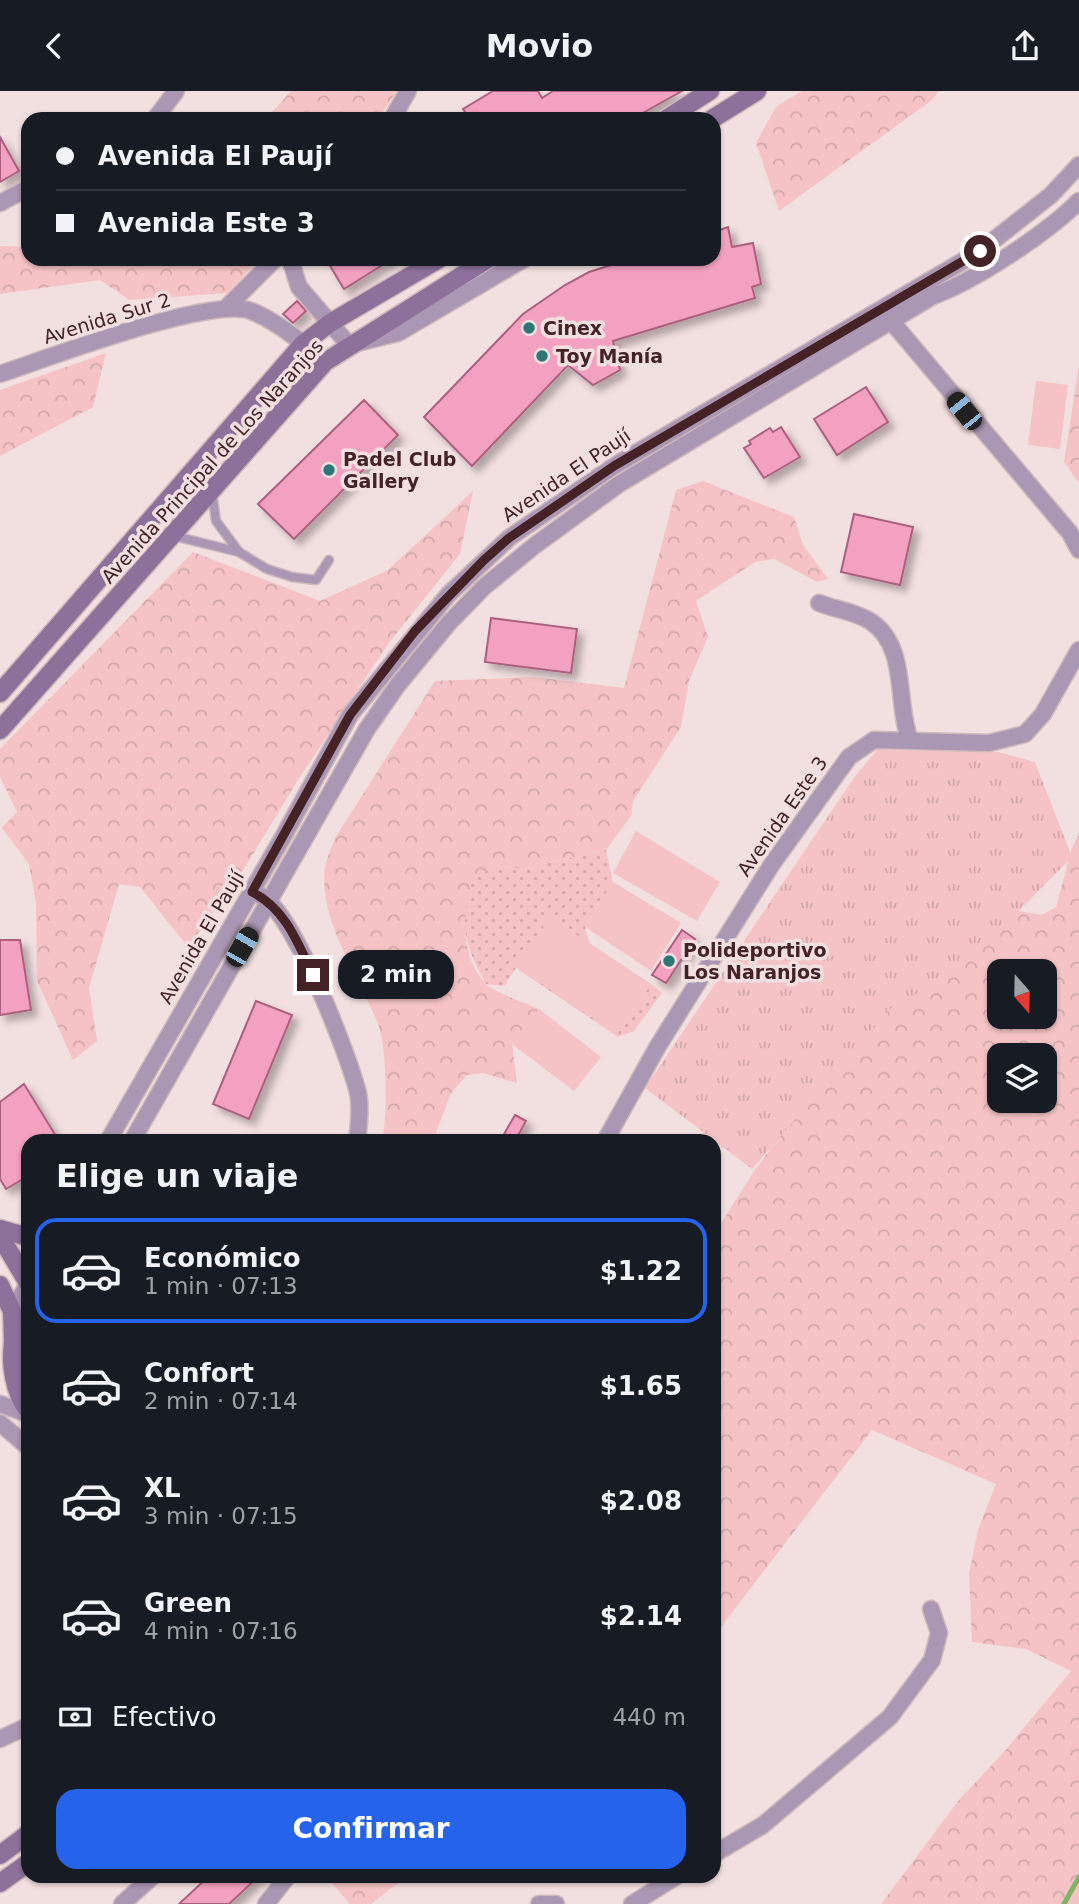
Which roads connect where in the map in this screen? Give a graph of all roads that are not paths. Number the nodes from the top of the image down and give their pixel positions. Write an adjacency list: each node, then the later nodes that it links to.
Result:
1 (176, 91): 5 (street)
2 (408, 91): 6 (street)
3 (710, 91): 7 (main road)
4 (757, 91): 8 (main road)
5 (160, 112)
6 (396, 112)
7 (677, 112)
8 (721, 113)
9 (1079, 165): 19 (street, Avenida El Paují)
10 (21, 192): 12 (street)
11 (1079, 201): 20 (street, Avenida El Paují)
12 (0, 202)
13 (268, 266): 18 (street)
14 (292, 266): 21 (street)
15 (427, 266): 21 (main road, Avenida Principal de Los Naranjos)
16 (477, 266): 23 (main road, Avenida Principal de Los Naranjos)
17 (512, 266): 23 (street)
18 (228, 306): 22 (street); 25 (street, Avenida Sur 2)
19 (881, 308): 20 (street); 36 (street, Avenida El Paují)
20 (891, 322): 28 (street); 37 (street, Avenida El Paují)
21 (330, 323): 22 (main road, Avenida Principal de Los Naranjos); 23 (street)
22 (303, 344): 24 (street); 33 (main road, Avenida Principal de Los Naranjos)
23 (349, 345): 24 (main road, Avenida Principal de Los Naranjos)
24 (326, 362): 26 (main road, Avenida Principal de Los Naranjos)
25 (0, 374)
26 (212, 492): 27 (main road, Avenida Principal de Los Naranjos); 29 (lane)
27 (174, 536): 29 (lane); 34 (main road, Avenida Principal de Los Naranjos)
28 (1079, 550)
29 (239, 552): 30 (lane)
30 (329, 560)
31 (819, 603): 35 (street)
32 (1079, 650): 35 (street, Avenida Este 3)
33 (0, 693)
34 (0, 730)
35 (910, 740): 41 (street, Avenida Este 3)
36 (252, 892): 37 (street); 38 (street, Avenida El Paují)
37 (269, 900): 39 (street, Avenida El Paují); 40 (street)
38 (112, 1134)
39 (136, 1134)
40 (357, 1134)
41 (609, 1134)
42 (0, 1230): 43 (main road)
43 (21, 1235)
44 (0, 1236): 45 (main road)
45 (21, 1272)
46 (0, 1285): 48 (main road)
47 (21, 1296): 48 (street)
48 (12, 1311): 49 (main road)
49 (13, 1345): 50 (main road)
50 (21, 1398)
51 (0, 1404): 52 (street)
52 (21, 1410)
53 (0, 1423): 54 (street)
54 (21, 1441)
55 (931, 1609): 59 (street)
56 (21, 1729): 57 (street)
57 (0, 1739)
58 (21, 1839): 60 (main road)
59 (721, 1850)
60 (0, 1855)
61 (21, 1868): 62 (main road)
62 (0, 1883)
63 (145, 1883): 66 (street)
64 (282, 1883): 67 (street)
65 (666, 1883): 70 (street)
66 (122, 1904)
67 (266, 1904)
68 (539, 1904): 69 (street)
69 (556, 1904)
70 (632, 1904)

